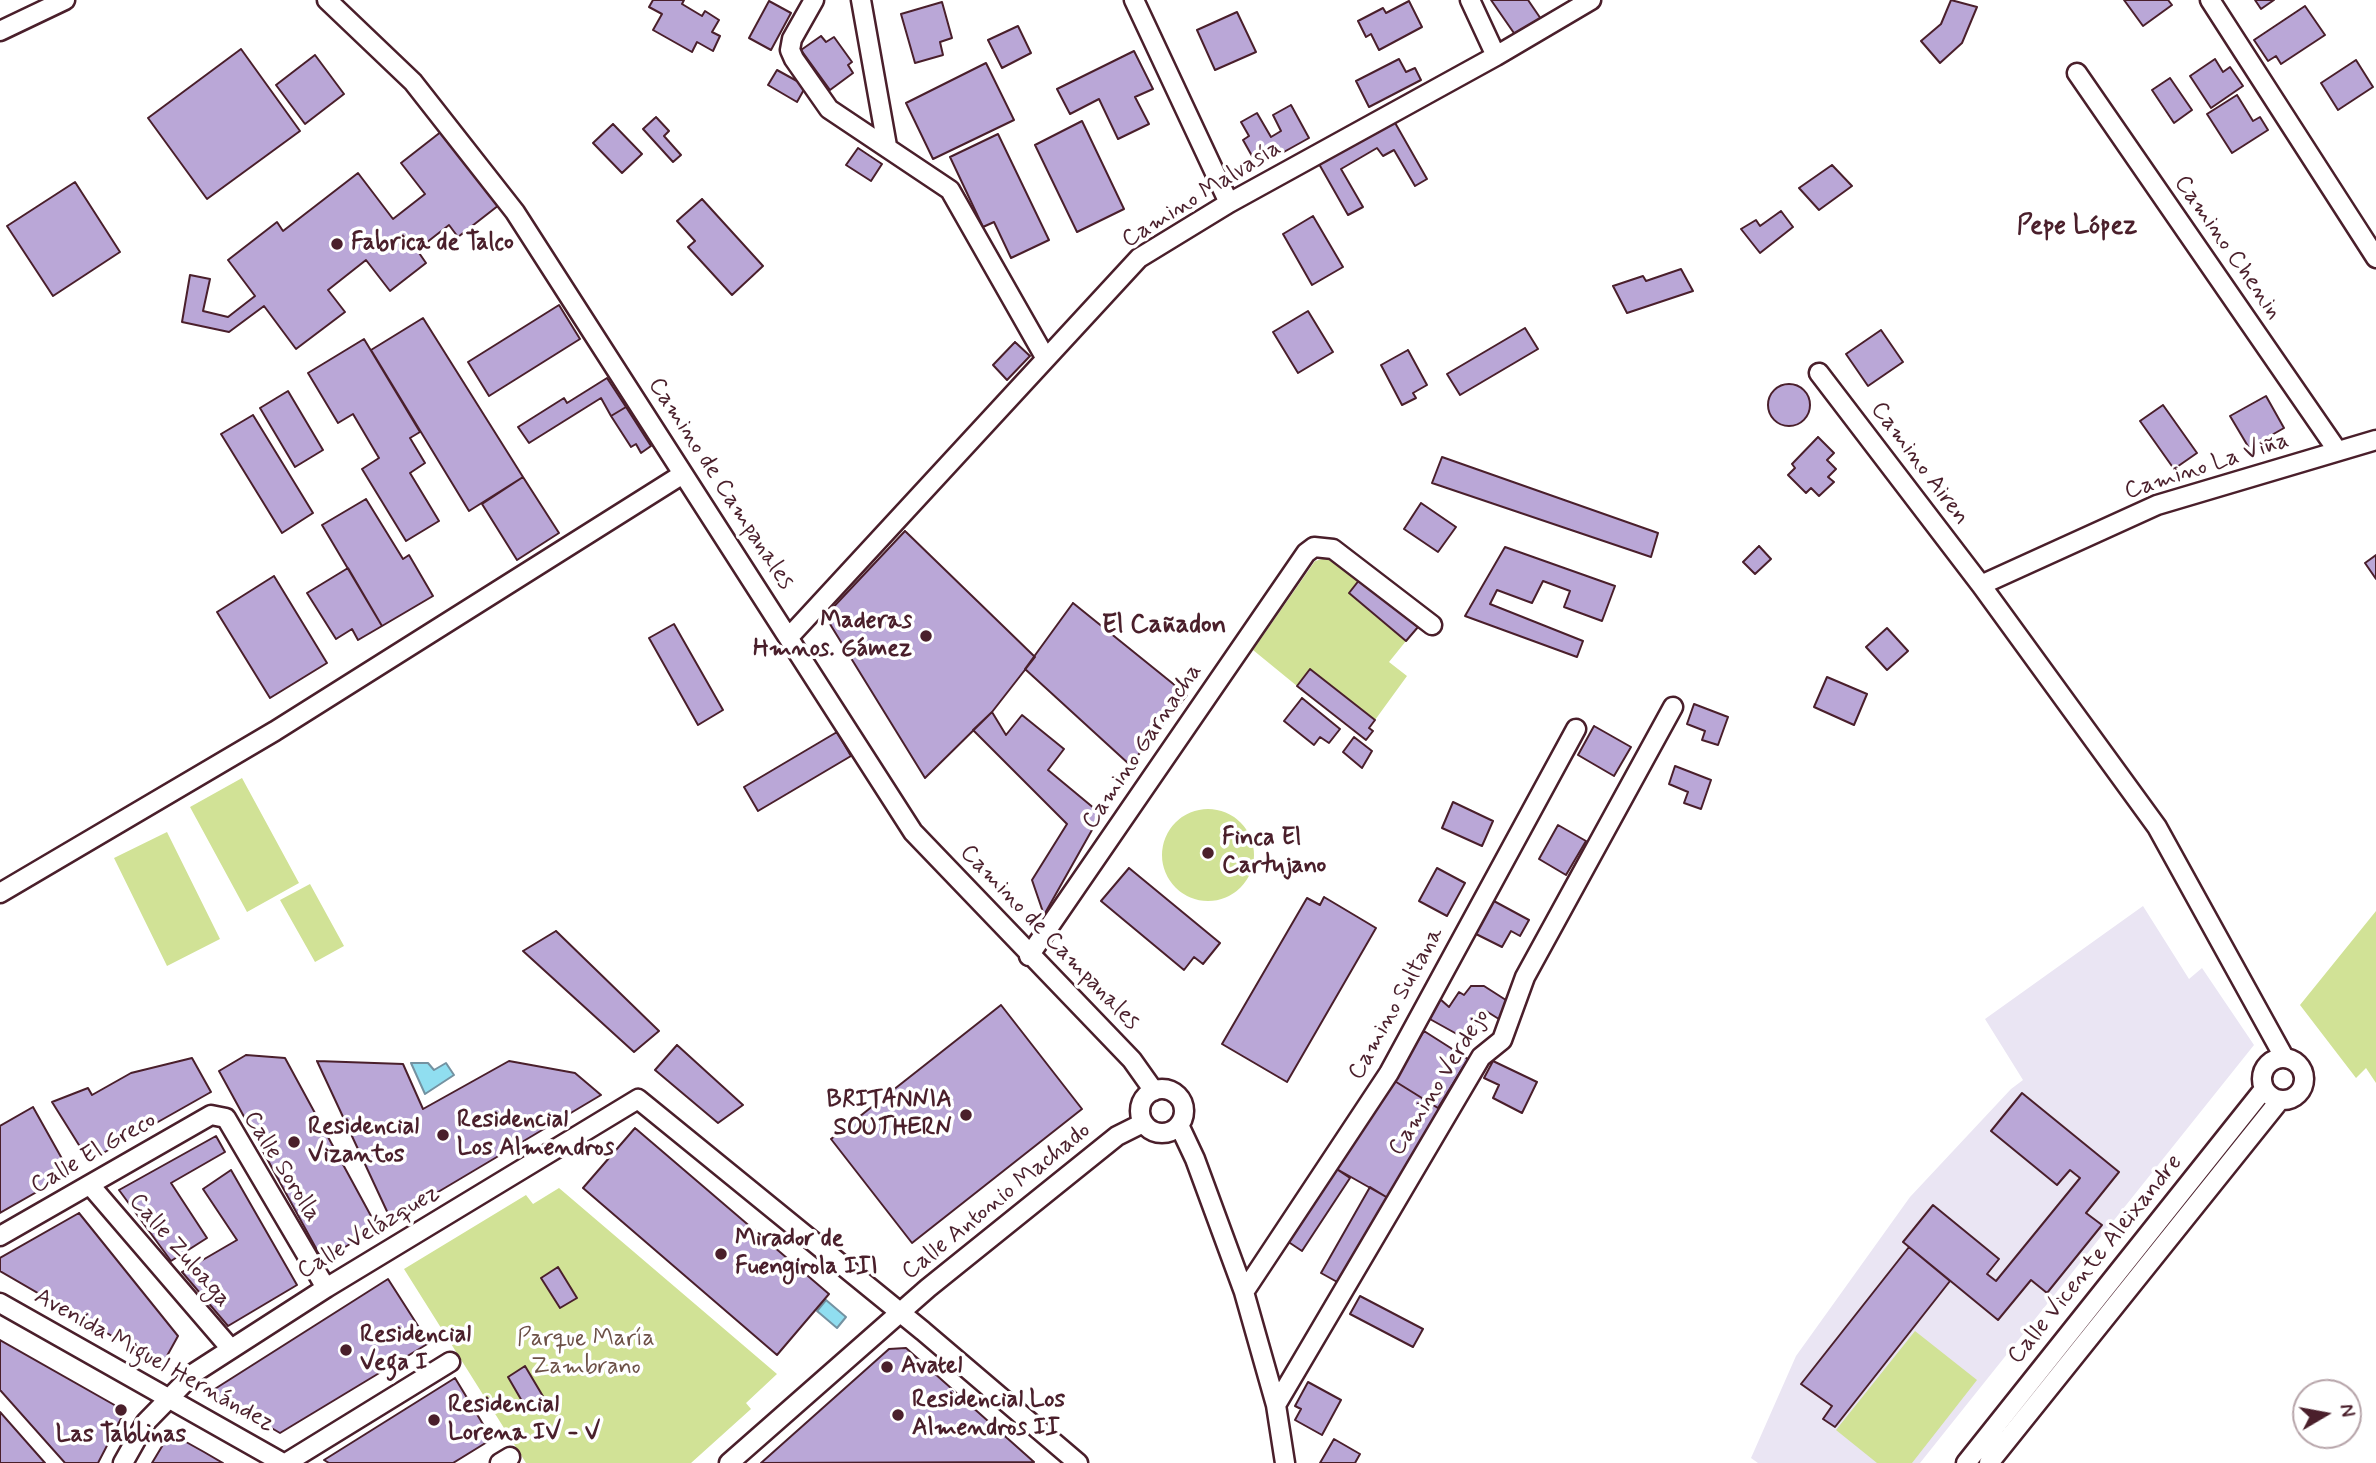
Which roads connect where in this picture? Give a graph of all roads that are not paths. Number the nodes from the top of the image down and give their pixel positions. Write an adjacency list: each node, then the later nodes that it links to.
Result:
1 (65, 0): 9 (street)
2 (327, 0): 19 (street, Camino de Campanales)
3 (814, 0): 12 (street)
4 (861, 0): 12 (street)
5 (1134, 0): 13 (street)
6 (1471, 0): 10 (street)
7 (1591, 0): 10 (street, Camino Malvasía)
8 (2210, 0): 14 (street)
9 (0, 31)
10 (1496, 56): 13 (street, Camino Malvasía)
11 (2077, 73): 18 (street, Camino Chenin)
12 (887, 146): 15 (street)
13 (1229, 203): 15 (street, Camino Malvasía)
14 (2376, 258)
15 (1045, 357): 22 (street, Camino Malvasía)
16 (1819, 373): 20 (street, Camino Airen)
17 (2376, 440): 18 (street, Camino La Viña)
18 (2337, 450): 20 (street, Camino La Viña)
19 (683, 474): 22 (street, Camino de Campanales); 25 (street)
20 (1981, 585): 27 (street, Camino Airen)
21 (1432, 625): 26 (street, Camino Garnacha)
22 (790, 636): 26 (street, Camino de Campanales)
23 (1673, 707): 43 (street, Camino Verdejo)
24 (1576, 729): 37 (street, Camino Sultana)
25 (0, 892)
26 (1029, 956): 29 (street, Camino de Campanales)
27 (2284, 1057): 28 (street); 30 (street)
28 (2264, 1089): 30 (street); 49 (street, Calle Vicente Aleixandre)
29 (1154, 1091): 32 (street); 33 (street)
30 (2280, 1100): 50 (street)
31 (211, 1115): 34 (street, Calle El Greco); 36 (street, Calle Sorolla)
32 (1143, 1123): 33 (street); 39 (street, Calle Antonio Machado)
33 (1179, 1125): 37 (street)
34 (90, 1185): 35 (street, Calle El Greco); 40 (street, Calle Zuloaga)
35 (0, 1236)
36 (326, 1288): 39 (street, Calle Velázquez); 40 (street, Calle Velázquez)
37 (1244, 1292): 43 (street)
38 (0, 1303): 42 (street, Avenida Miguel Hernández)
39 (901, 1312): 46 (street, Calle Antonio Machado); 47 (street)
40 (231, 1349): 42 (street, Calle Velázquez)
41 (450, 1362): 44 (street)
42 (170, 1397): 44 (street, Avenida Miguel Hernández); 45 (street, Calle Velázquez)
43 (1276, 1405): 48 (street)
44 (281, 1462)
45 (122, 1463)
46 (729, 1463)
47 (1078, 1463)
48 (1285, 1463)
49 (1966, 1463)
50 (1989, 1463)

